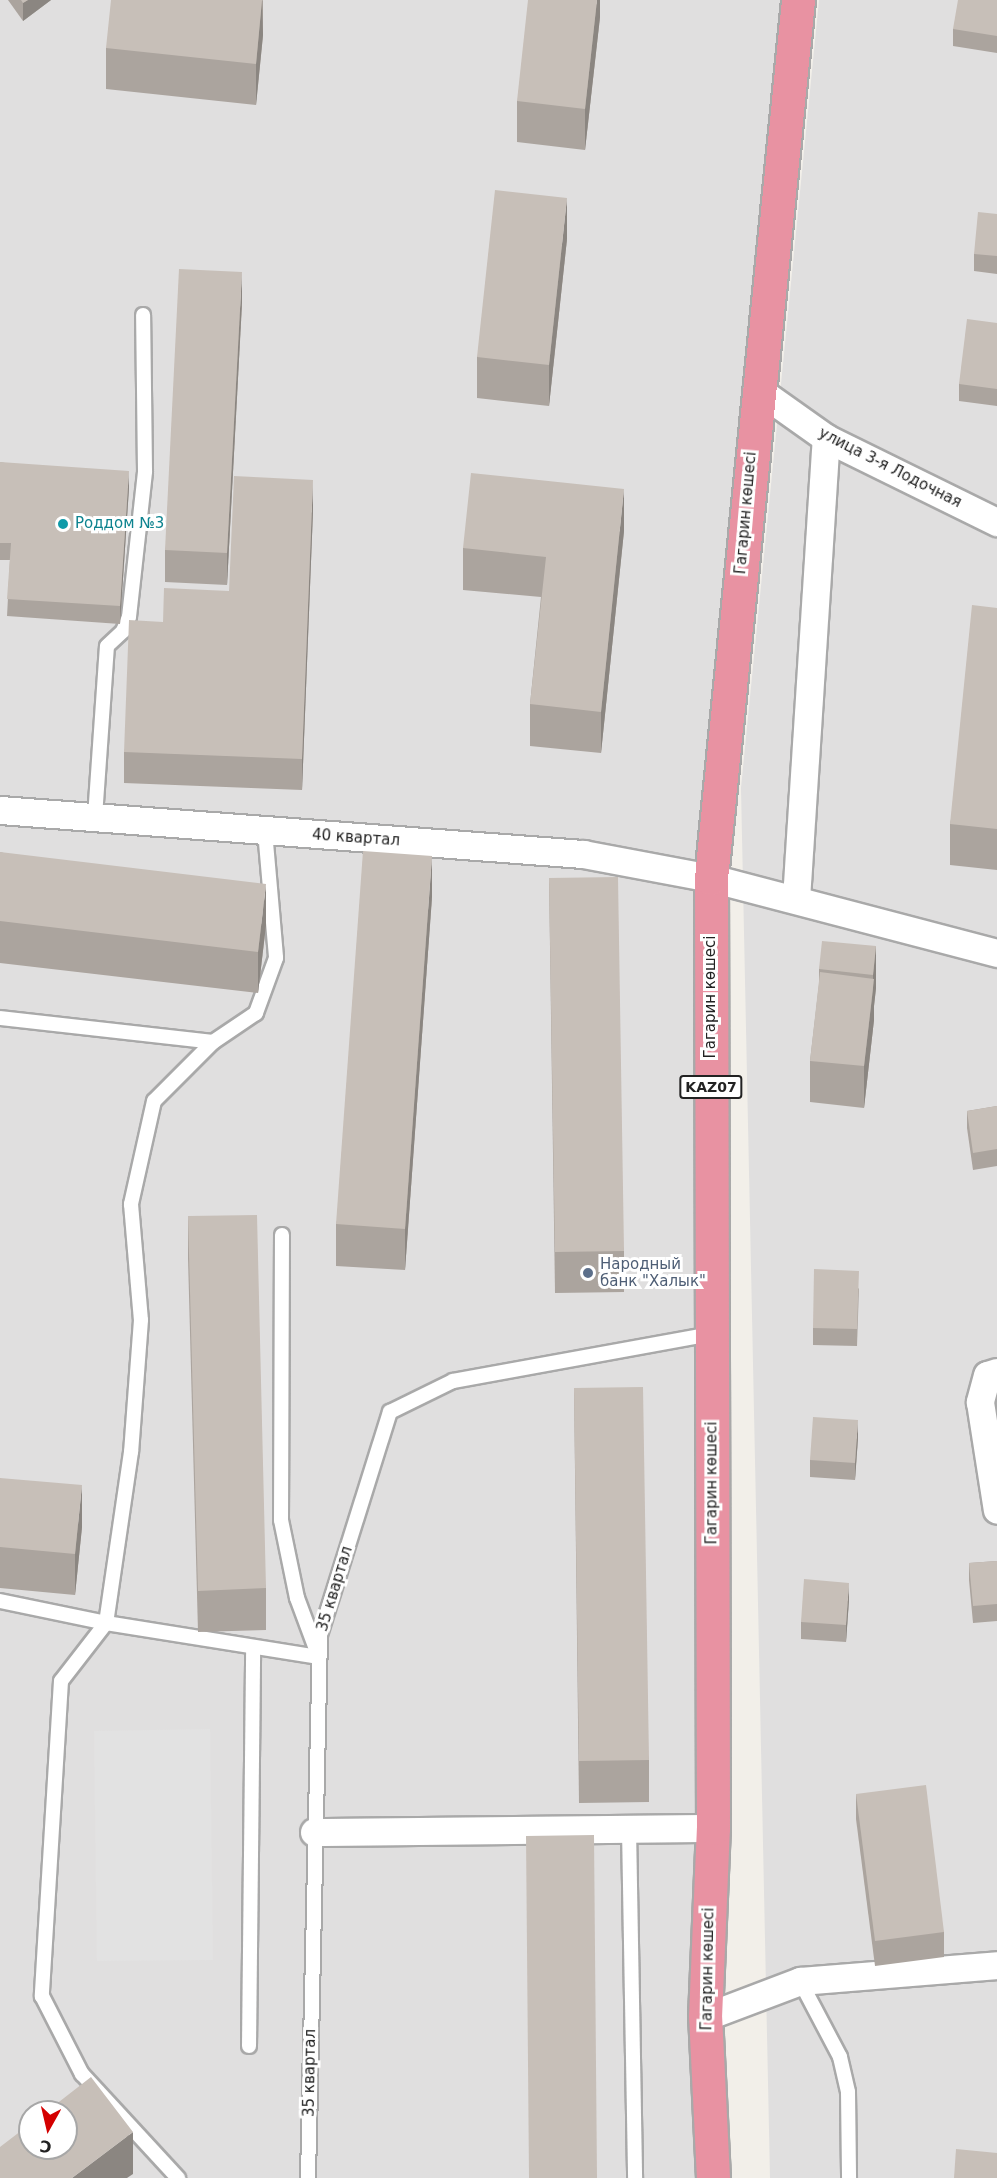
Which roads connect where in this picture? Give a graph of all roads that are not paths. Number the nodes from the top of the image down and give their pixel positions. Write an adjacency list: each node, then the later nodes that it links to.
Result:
1 (798, 0): 3 (highway, Гагарин көшесі / KAZ07)
2 (143, 315): 7 (lane)
3 (757, 389): 4 (street, улица 3-я Лодочная); 9 (highway, Гагарин көшесі / KAZ07)
4 (826, 438): 5 (street, улица 3-я Лодочная); 10 (street)
5 (997, 522)
6 (0, 810): 7 (street, 40 квартал)
7 (95, 817): 8 (street, 40 квартал)
8 (265, 831): 9 (street, 40 квартал); 13 (lane)
9 (711, 878): 10 (street, 40 квартал); 15 (highway, Гагарин көшесі / KAZ07)
10 (796, 899): 11 (street, 40 квартал)
11 (997, 953)
12 (0, 1018): 13 (lane)
13 (213, 1042): 19 (lane)
14 (282, 1235): 21 (lane)
15 (711, 1334): 21 (lane, 35 квартал); 23 (highway, Гагарин көшесі / KAZ07)
16 (997, 1372): 17 (street)
17 (997, 1510)
18 (0, 1601): 19 (lane)
19 (106, 1623): 20 (lane); 29 (lane)
20 (253, 1647): 21 (lane); 28 (lane)
21 (319, 1658): 24 (lane, 35 квартал)
22 (629, 1828): 23 (street); 24 (street); 31 (lane)
23 (713, 1828): 27 (highway, Гагарин көшесі / KAZ07)
24 (314, 1832): 30 (lane, 35 квартал)
25 (997, 1965): 26 (street)
26 (800, 1981): 27 (street); 33 (lane)
27 (705, 2017): 32 (highway, Гагарин көшесі / KAZ07)
28 (249, 2046)
29 (178, 2178)
30 (308, 2178)
31 (634, 2178)
32 (712, 2178)
33 (849, 2178)

